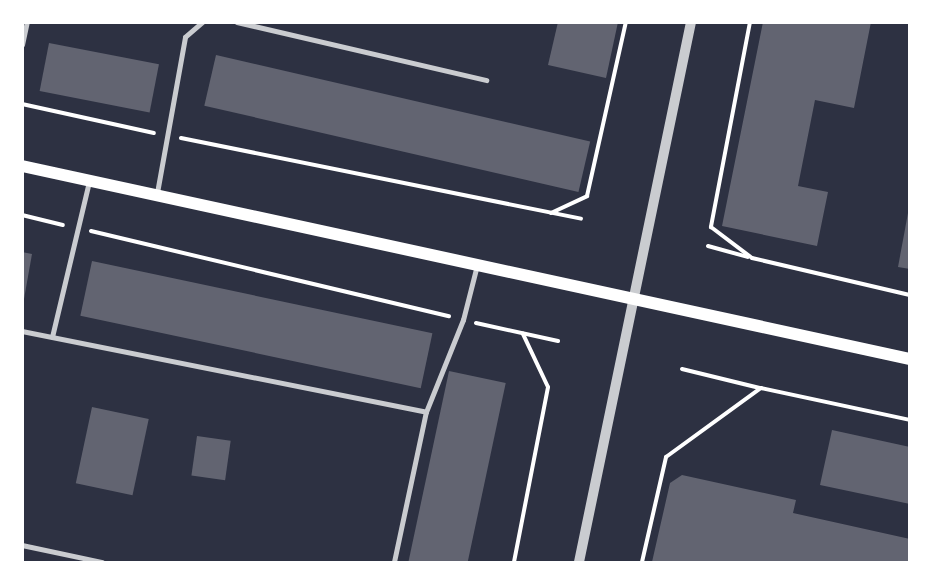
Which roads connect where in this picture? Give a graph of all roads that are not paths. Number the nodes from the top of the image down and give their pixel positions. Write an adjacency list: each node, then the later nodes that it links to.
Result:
1 (27, 22): 5 (lane)
2 (202, 22): 9 (lane)
3 (237, 22): 6 (lane)
4 (691, 22): 11 (street)
5 (22, 45)
6 (486, 80)
7 (22, 166): 8 (main road)
8 (89, 181): 9 (main road); 13 (lane)
9 (157, 195): 10 (main road)
10 (477, 265): 11 (main road); 15 (lane)
11 (635, 299): 14 (main road); 19 (street)
12 (22, 331): 13 (lane)
13 (52, 337): 15 (lane)
14 (909, 359)
15 (426, 412): 18 (lane)
16 (22, 545): 17 (lane)
17 (102, 562)
18 (394, 562)
19 (579, 562)

